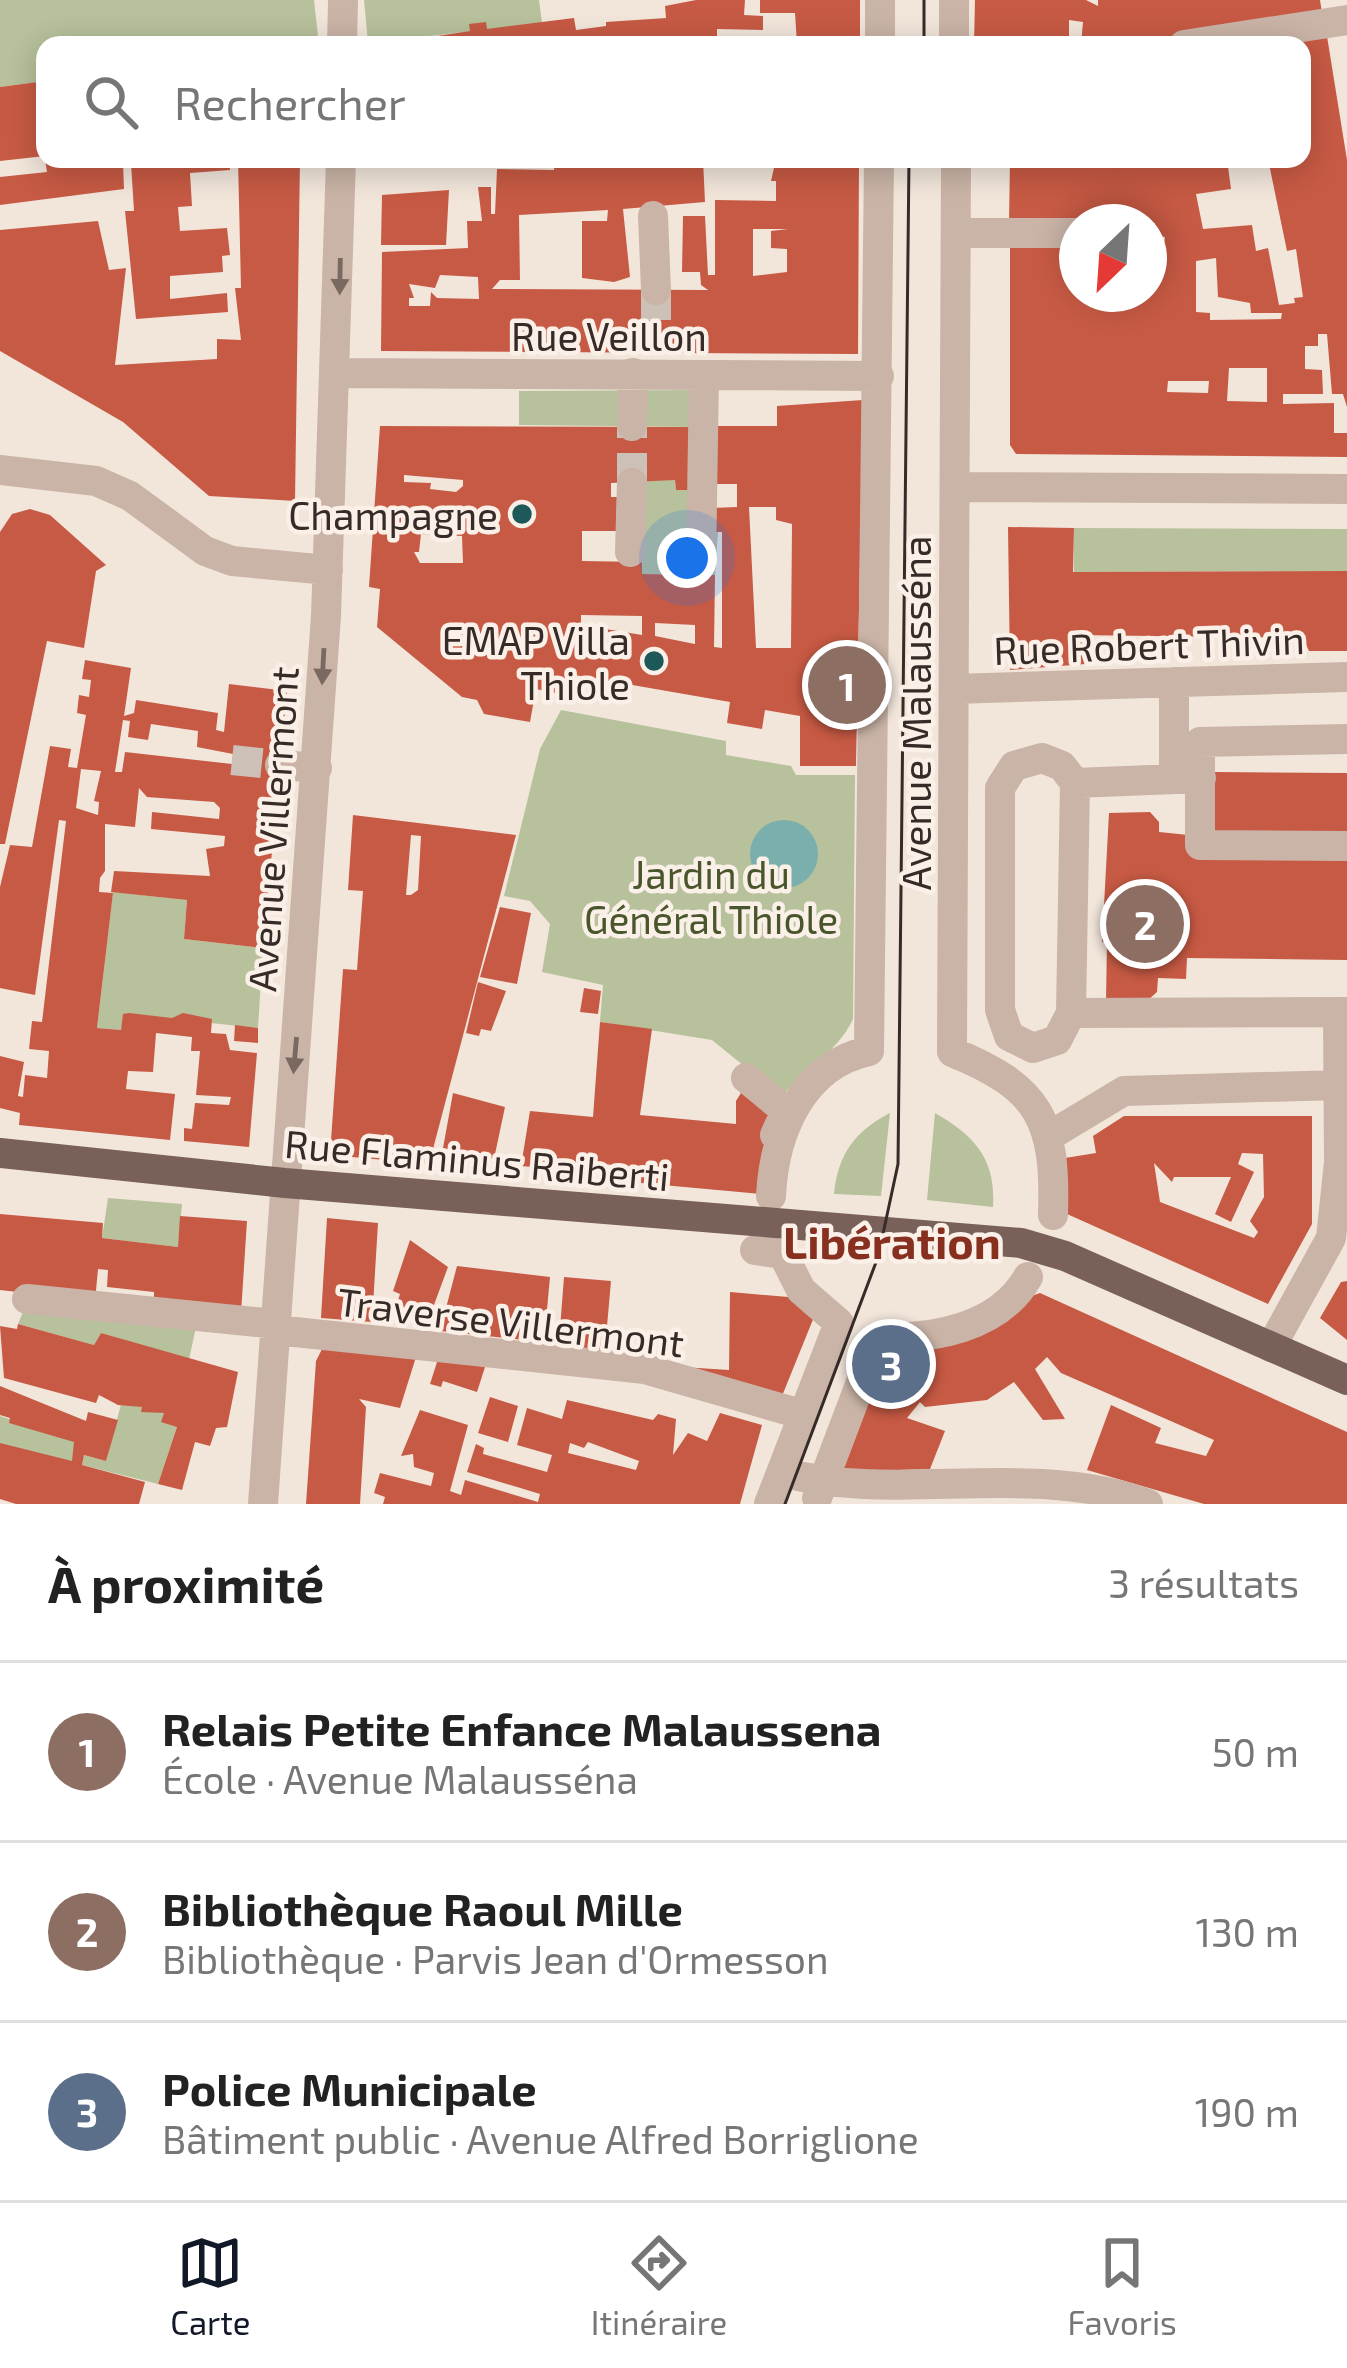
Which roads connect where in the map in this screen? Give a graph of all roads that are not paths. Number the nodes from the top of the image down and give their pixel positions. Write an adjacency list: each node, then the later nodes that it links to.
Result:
1 (343, 0): 5 (street)
2 (880, 0): 6 (street)
3 (954, 0): 7 (street)
4 (1347, 20): 8 (street)
5 (342, 36)
6 (880, 36)
7 (955, 36)
8 (1243, 36)
9 (341, 168): 17 (street, Avenue Villermont, one-way to 17)
10 (879, 168): 19 (street, Avenue Malausséna)
11 (956, 168): 14 (street, Avenue Malausséna)
12 (653, 216): 15 (street)
13 (1059, 232): 14 (street)
14 (957, 233): 23 (street, Avenue Malausséna)
15 (656, 290)
16 (648, 366): 17 (street, Rue Veillon); 18 (street, Rue Veillon); 20 (street)
17 (338, 373): 27 (street, Avenue Villermont)
18 (704, 375): 19 (street, Rue Veillon); 26 (street)
19 (879, 376): 45 (street, Avenue Malausséna)
20 (632, 426)
21 (0, 470): 27 (street)
22 (632, 483): 25 (street)
23 (955, 487): 24 (street); 30 (street, Avenue Malausséna)
24 (1347, 489)
25 (630, 552)
26 (700, 564)
27 (328, 570): 33 (street, Avenue Villermont, one-way to 33)
28 (1347, 676): 29 (street, Rue Robert Thivin)
29 (1174, 682): 30 (street, Rue Robert Thivin); 34 (street)
30 (954, 689): 41 (street, Avenue Malausséna)
31 (1347, 739): 34 (street)
32 (280, 765): 33 (street)
33 (317, 768): 43 (street, Avenue Villermont, one-way to 43)
34 (1187, 779): 35 (street); 36 (street)
35 (1075, 784): 38 (street); 38 (street)
36 (1347, 846)
37 (1342, 1012): 38 (street); 40 (street)
38 (1071, 1013)
39 (746, 1078): 45 (street)
40 (1337, 1085): 41 (street); 46 (street)
41 (1051, 1135): 44 (street)
42 (0, 1153): 43 (main road, Rue Flaminus Raiberti)
43 (285, 1183): 45 (main road, Rue Flaminus Raiberti); 49 (street, Avenue Villermont)
44 (1053, 1215)
45 (764, 1222): 50 (main road, Rue Flaminus Raiberti); 52 (street)
46 (1339, 1240): 50 (street)
47 (1028, 1277): 54 (street)
48 (27, 1300): 49 (street, Traverse Villermont)
49 (276, 1327): 52 (street, Traverse Villermont); 56 (street, Avenue Villermont)
50 (1271, 1347): 51 (main road, Rue Flaminus Raiberti)
51 (1347, 1381)
52 (804, 1414): 53 (street)
53 (782, 1472): 54 (street); 57 (street)
54 (818, 1494): 55 (street)
55 (1064, 1494): 58 (street)
56 (263, 1504)
57 (769, 1504)
58 (1148, 1504)

